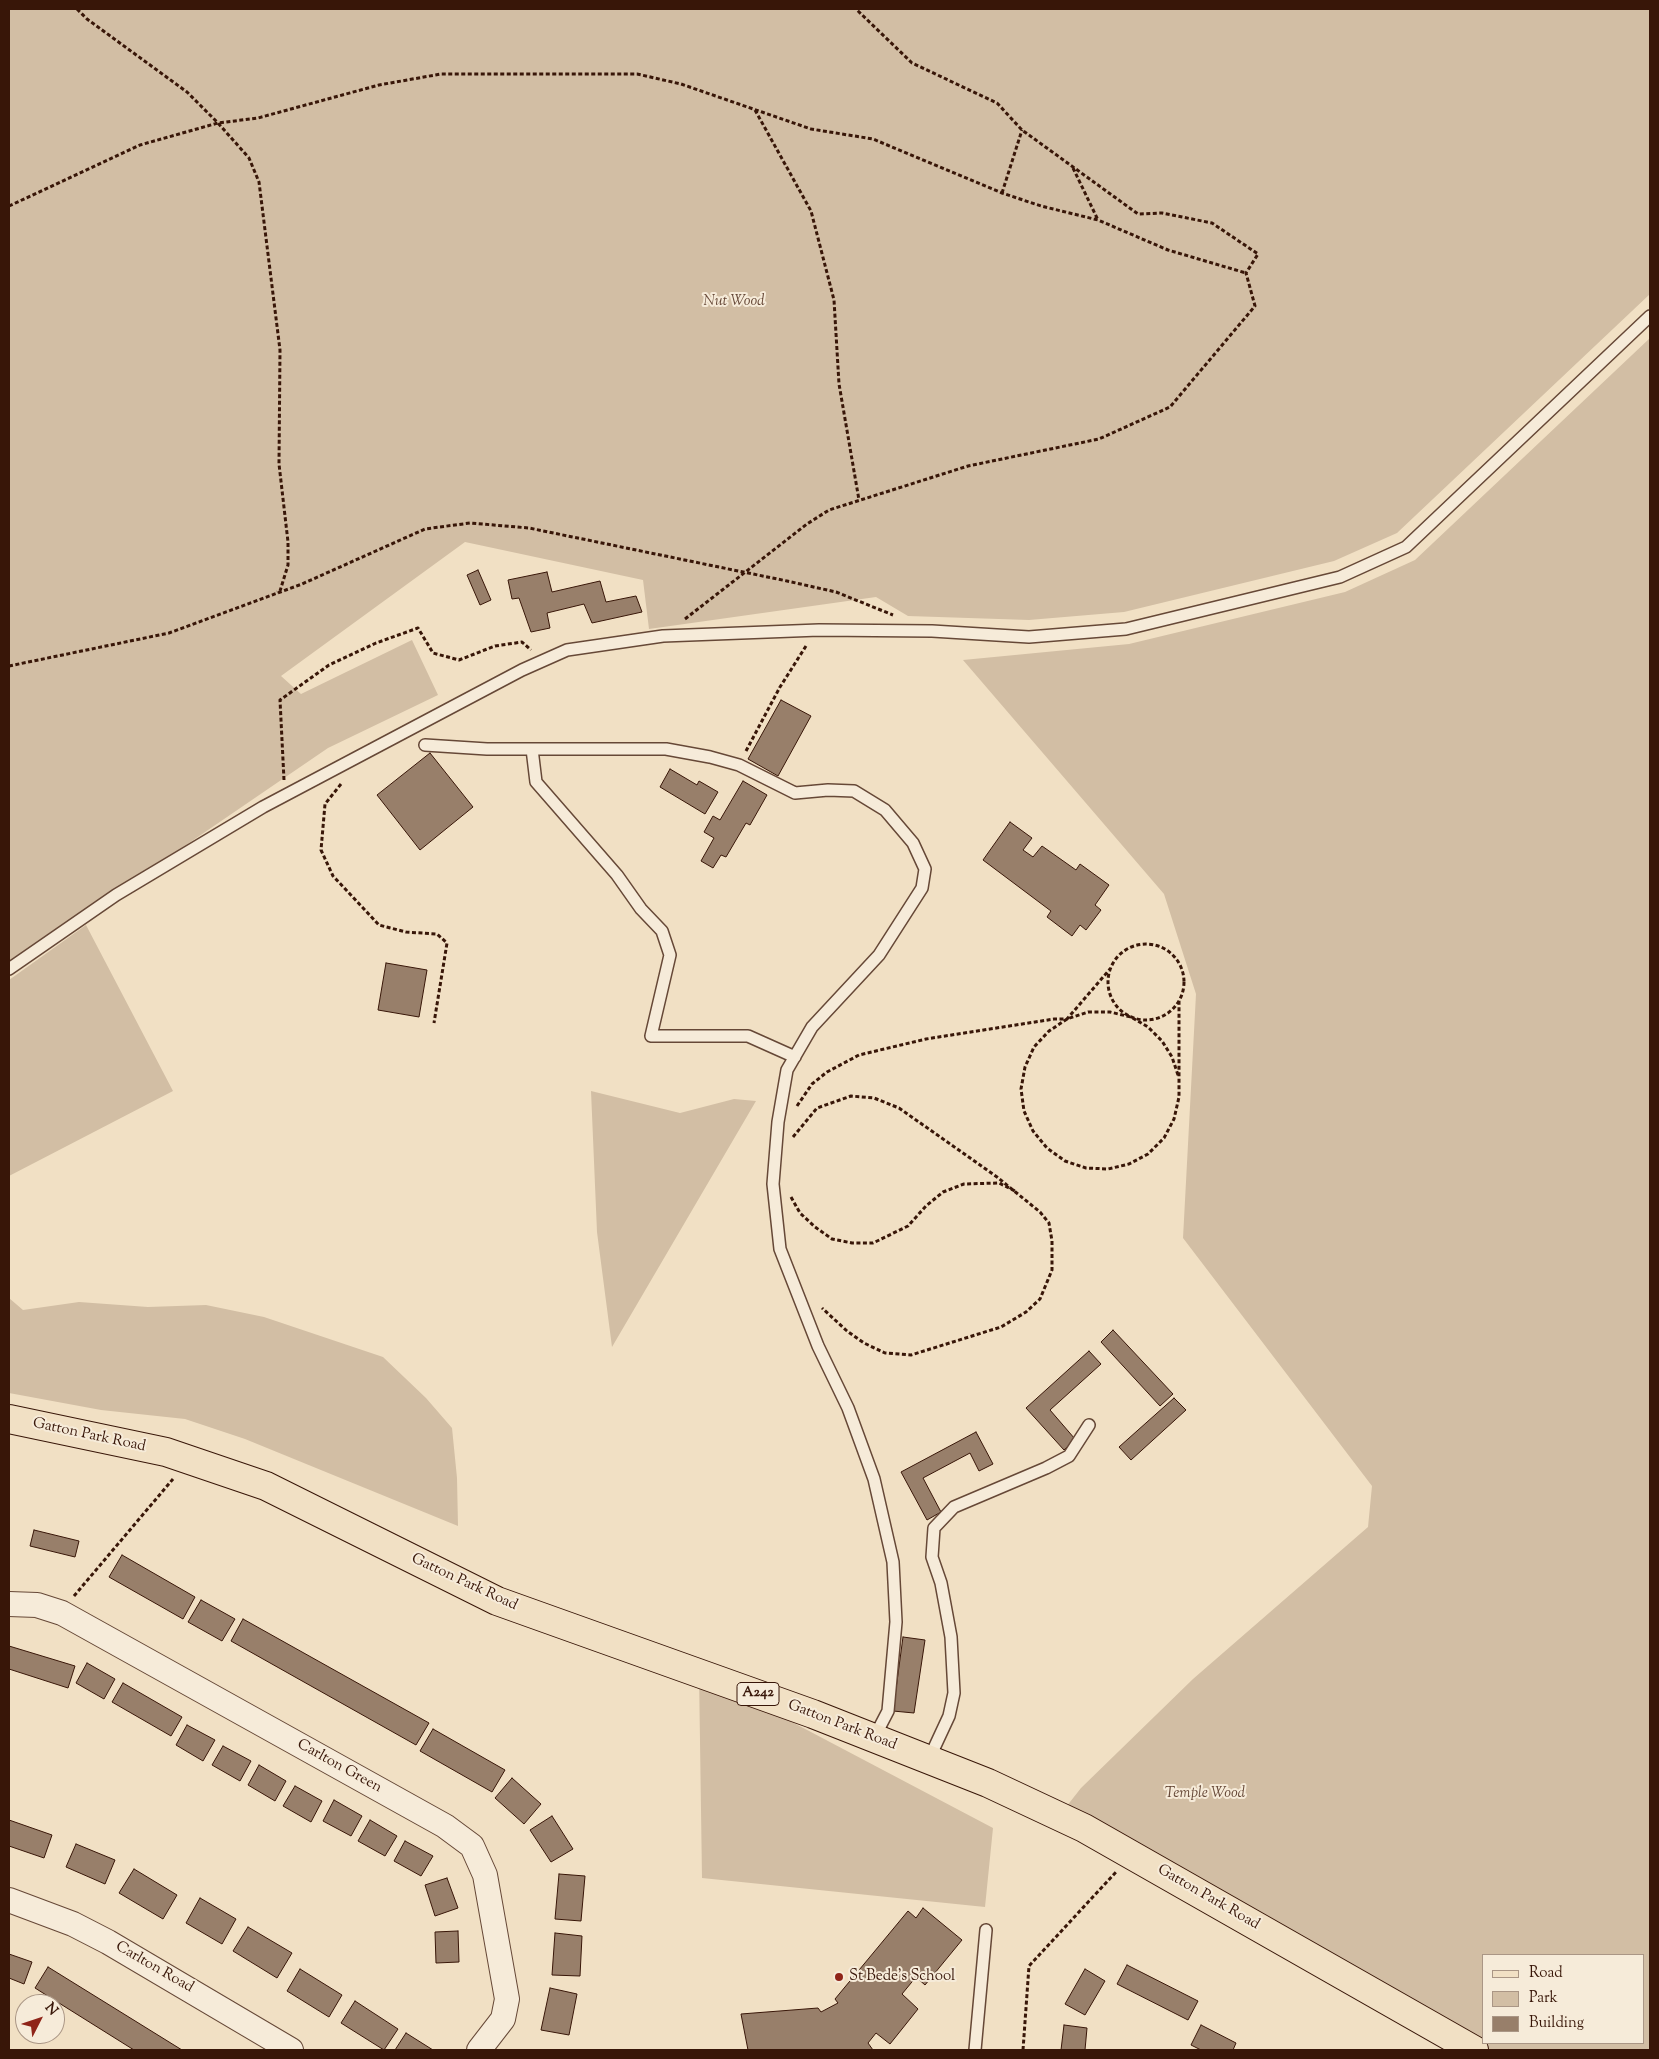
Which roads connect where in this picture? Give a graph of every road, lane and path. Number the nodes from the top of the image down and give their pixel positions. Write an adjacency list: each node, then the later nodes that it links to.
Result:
1 (77, 9): 4 (path)
2 (856, 9): 5 (path)
3 (754, 109): 4 (path); 7 (path); 12 (path)
4 (218, 123): 8 (path); 14 (path)
5 (1022, 130): 6 (path); 7 (path)
6 (1072, 167): 9 (path); 10 (path)
7 (1002, 193): 9 (path)
8 (9, 206)
9 (1098, 220): 10 (path)
10 (1246, 273): 12 (path)
11 (1650, 316): 16 (lane)
12 (859, 500): 13 (path)
13 (746, 572): 14 (path); 15 (path); 17 (path)
14 (265, 598): 19 (path)
15 (897, 616)
16 (819, 630): 17 (lane); 22 (path)
17 (663, 636): 18 (lane)
18 (544, 660): 24 (lane); 24 (path)
19 (9, 666)
20 (425, 745): 21 (lane)
21 (532, 749): 22 (lane); 31 (lane)
22 (739, 765): 31 (lane)
23 (345, 779): 30 (path)
24 (284, 796): 25 (lane)
25 (9, 968)
26 (1110, 969): 27 (path); 28 (path); 29 (path)
27 (1179, 1000): 28 (path); 32 (path)
28 (1131, 1017): 29 (path); 32 (path)
29 (1067, 1019): 32 (path); 33 (path)
30 (434, 1022)
31 (795, 1057): 43 (lane)
32 (1178, 1075)
33 (793, 1112)
34 (792, 1138): 36 (path)
35 (788, 1189): 36 (path)
36 (1015, 1191): 37 (path)
37 (820, 1306)
38 (9, 1420): 40 (main road, Gatton Park Road / A242)
39 (1089, 1425): 44 (lane)
40 (190, 1460): 42 (path); 43 (main road, Gatton Park Road / A242)
41 (9, 1604): 42 (street, Carlton Green)
42 (62, 1613): 49 (street, Carlton Green)
43 (874, 1738): 44 (main road, Gatton Park Road / A242)
44 (929, 1759): 45 (main road, Gatton Park Road / A242)
45 (1131, 1855): 51 (path); 52 (main road, Gatton Park Road / A242)
46 (9, 1900): 48 (street, Carlton Road)
47 (986, 1930): 50 (lane)
48 (291, 2050)
49 (479, 2050)
50 (975, 2050)
51 (1023, 2050)
52 (1474, 2050)

